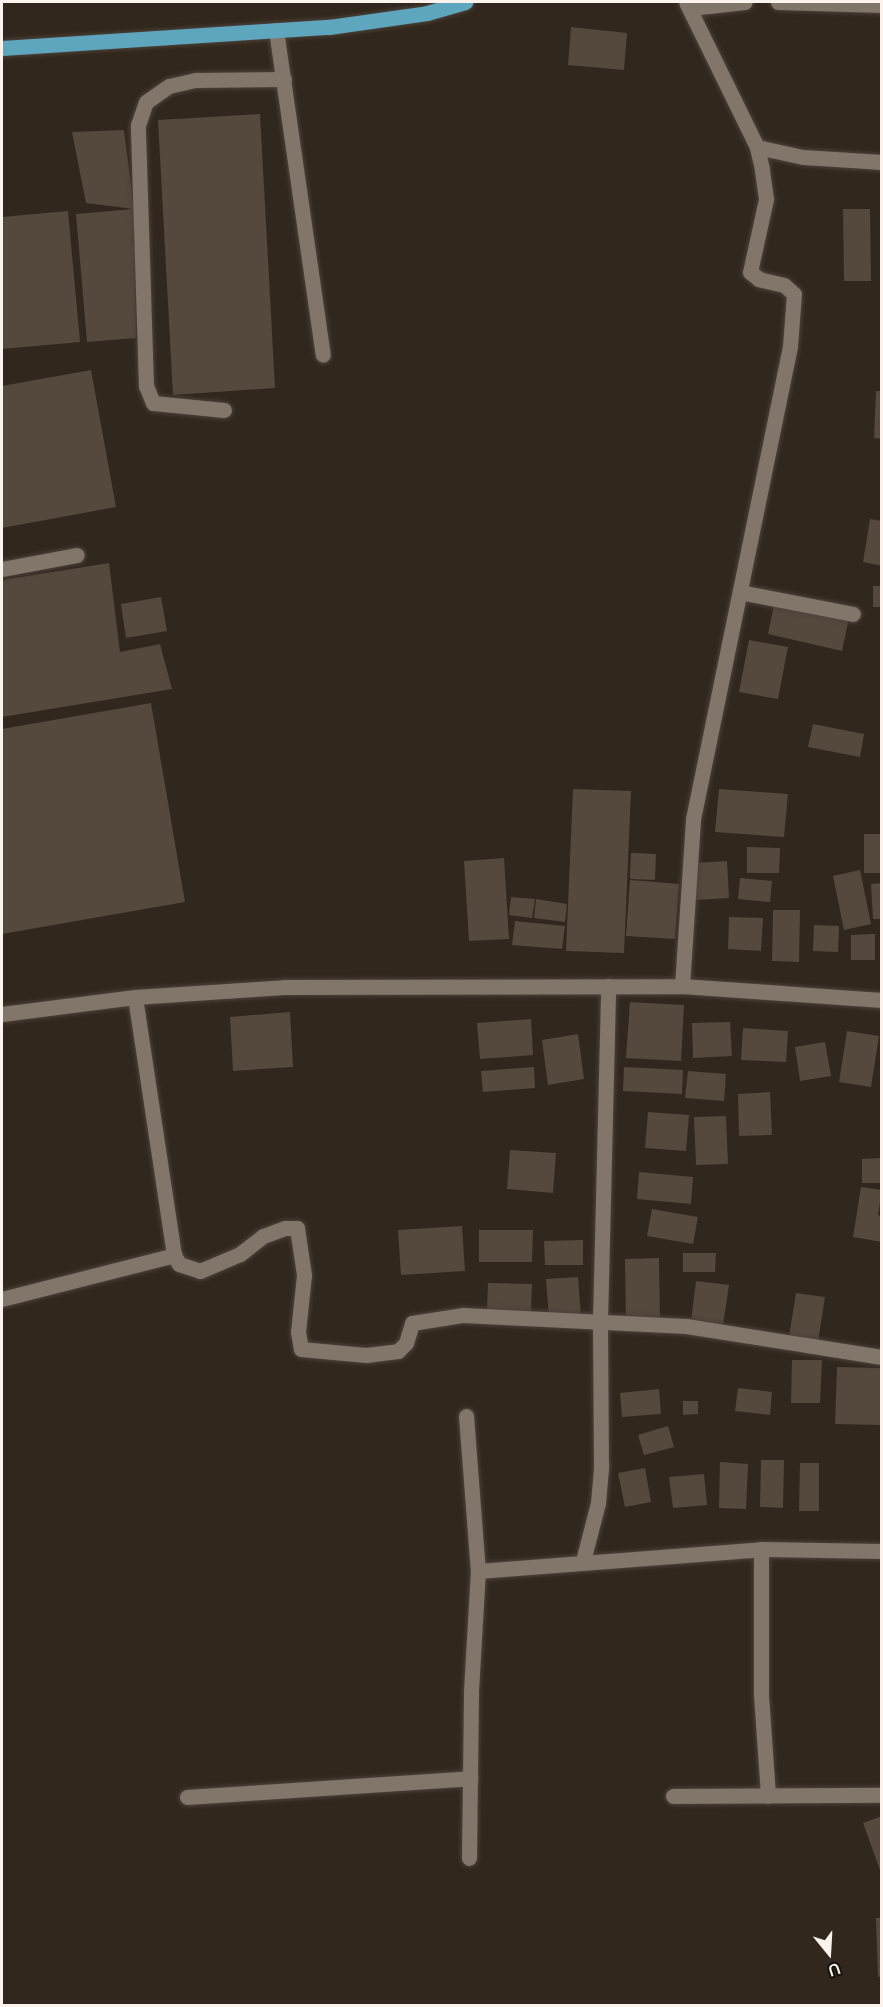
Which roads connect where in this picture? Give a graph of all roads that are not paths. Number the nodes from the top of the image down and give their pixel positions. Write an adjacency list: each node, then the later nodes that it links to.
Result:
1 (465, 2): 6 (main road)
2 (745, 2): 4 (street)
3 (778, 2): 5 (street)
4 (688, 5): 9 (street)
5 (882, 5)
6 (276, 30): 7 (main road); 8 (street)
7 (2, 48)
8 (284, 79): 11 (street); 12 (street)
9 (757, 147): 10 (street); 15 (street)
10 (882, 162)
11 (323, 355)
12 (224, 410)
13 (77, 555): 14 (street)
14 (2, 569)
15 (740, 592): 16 (street); 18 (street)
16 (852, 614)
17 (609, 986): 18 (street); 19 (street); 24 (street)
18 (682, 986): 20 (street)
19 (135, 998): 21 (street); 22 (street)
20 (882, 1000)
21 (2, 1014)
22 (174, 1255): 23 (street); 24 (street)
23 (2, 1299)
24 (600, 1322): 25 (street); 29 (street)
25 (882, 1358)
26 (466, 1416): 30 (street)
27 (761, 1549): 28 (street); 29 (street); 34 (street)
28 (882, 1551)
29 (583, 1561): 30 (street)
30 (478, 1570): 31 (street)
31 (470, 1778): 35 (street); 36 (street)
32 (882, 1795): 34 (street)
33 (674, 1796): 34 (street)
34 (768, 1796)
35 (187, 1797)
36 (469, 1858)

